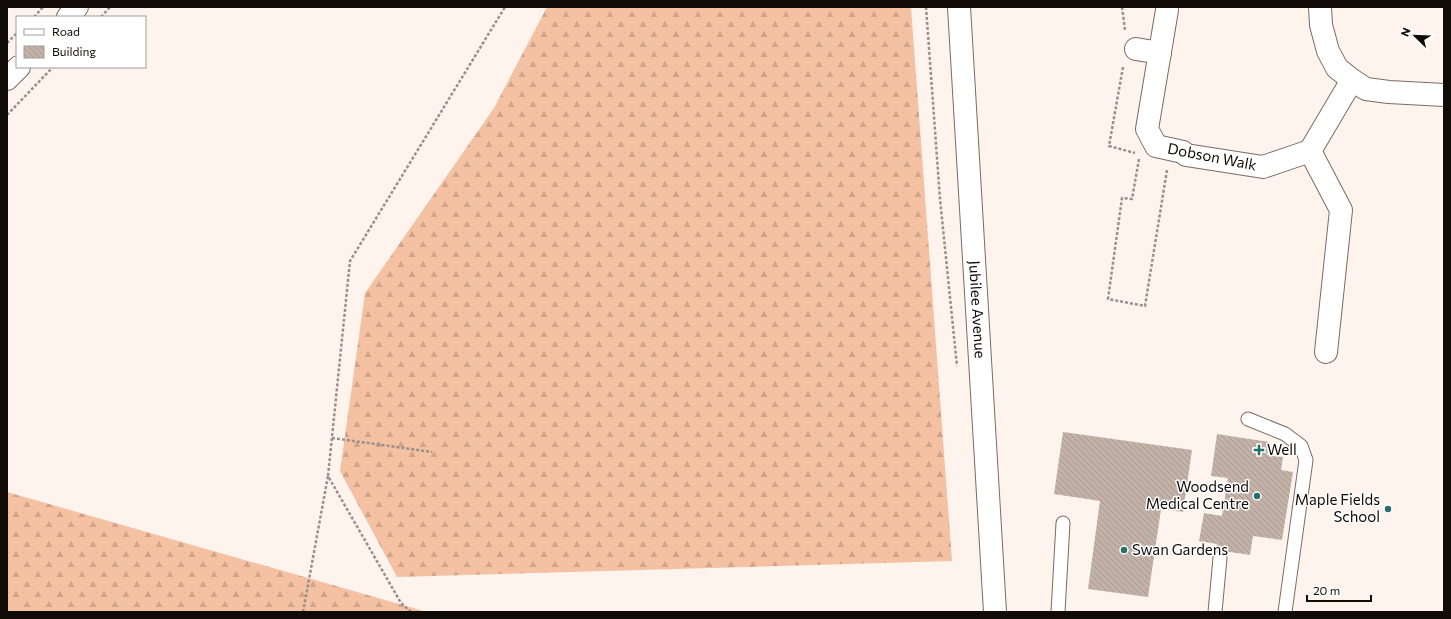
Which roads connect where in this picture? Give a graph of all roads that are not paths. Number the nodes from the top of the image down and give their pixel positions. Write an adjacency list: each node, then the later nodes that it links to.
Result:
1 (77, 7): 5 (main road)
2 (959, 7): 17 (main road, Jubilee Avenue)
3 (1320, 7): 10 (main road)
4 (1167, 10): 7 (main road, Dobson Walk)
5 (69, 16)
6 (1128, 48): 7 (main road)
7 (1160, 53): 12 (main road, Dobson Walk)
8 (18, 68): 9 (main road)
9 (7, 79)
10 (1352, 80): 11 (main road); 12 (main road)
11 (1444, 95)
12 (1310, 151): 13 (main road)
13 (1326, 352)
14 (1248, 419): 20 (lane)
15 (1063, 523): 18 (lane)
16 (1220, 558): 19 (lane)
17 (995, 612)
18 (1058, 612)
19 (1215, 612)
20 (1285, 612)

